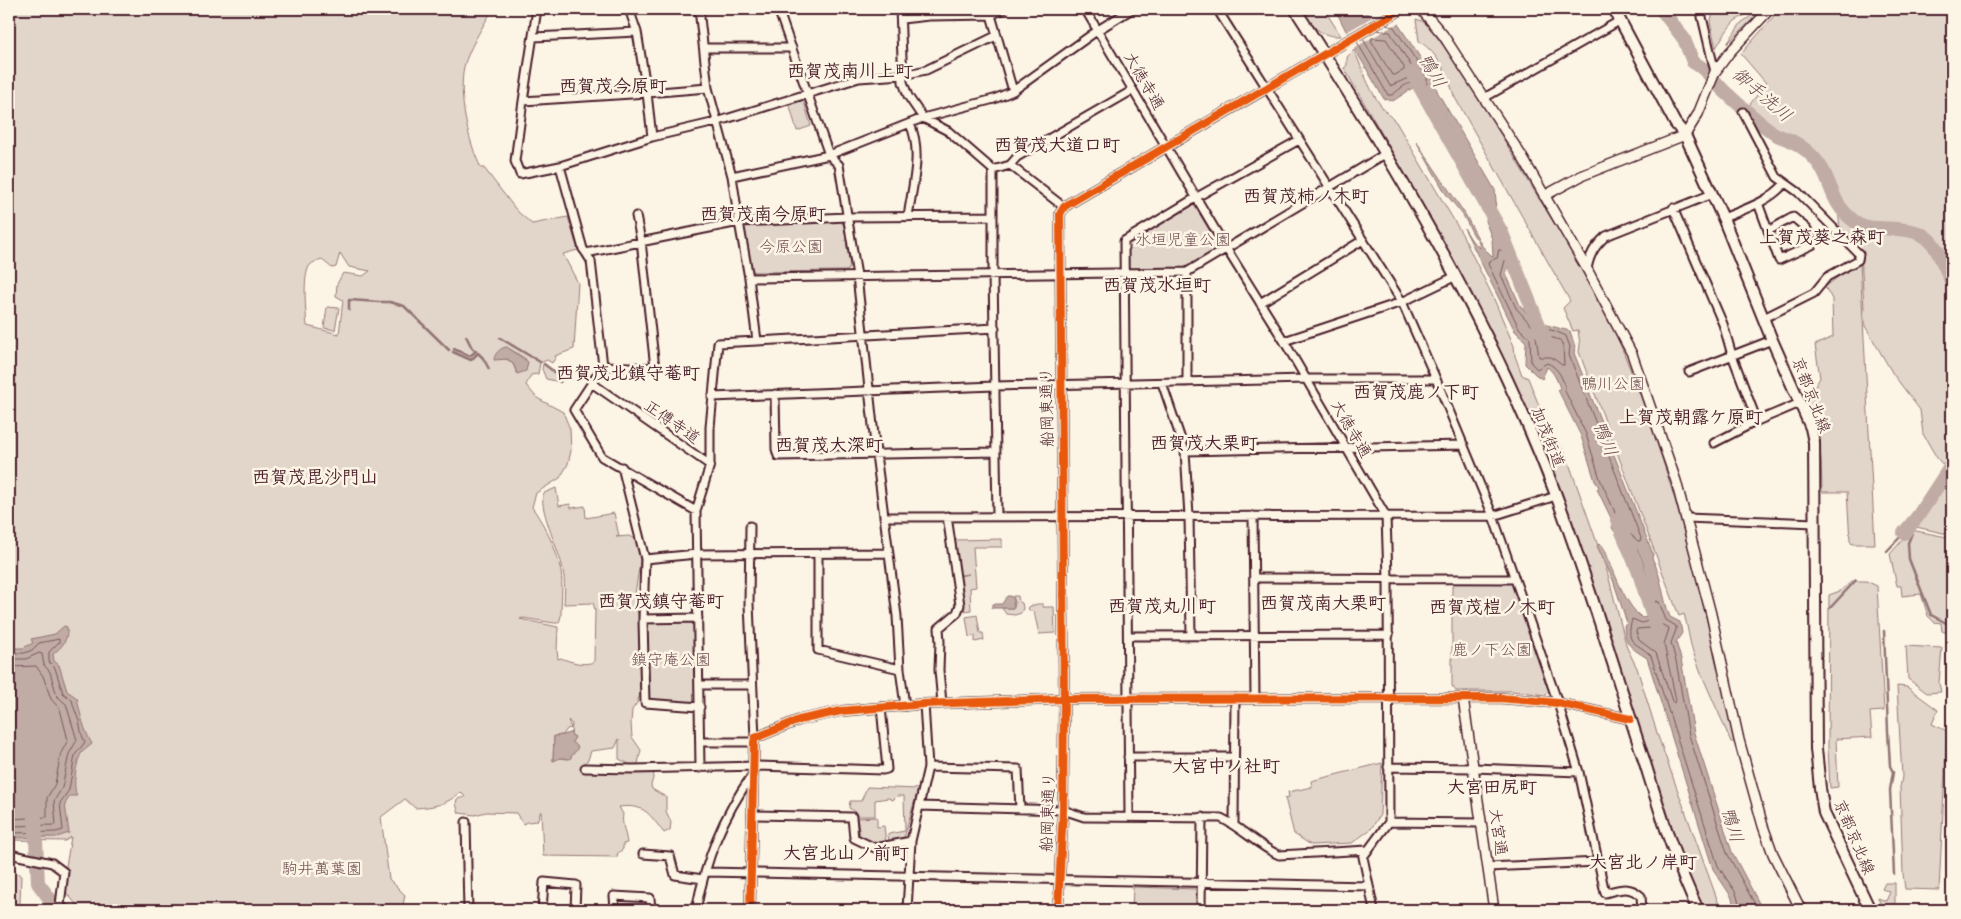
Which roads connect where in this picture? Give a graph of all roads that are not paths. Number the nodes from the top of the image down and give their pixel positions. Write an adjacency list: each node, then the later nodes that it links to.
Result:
1 (537, 9): 22 (street)
2 (628, 9): 20 (street)
3 (699, 9): 23 (street)
4 (778, 9): 24 (street)
5 (900, 9): 17 (street)
6 (1004, 9): 16 (street)
7 (1085, 9): 19 (street, 大徳寺通)
8 (1132, 9): 19 (street)
9 (1217, 9): 28 (street)
10 (1295, 9): 25 (main road, 加茂街道)
11 (1402, 9): 25 (street)
12 (1421, 9): 34 (street)
13 (1614, 9): 18 (main road, 京都京北線)
14 (1702, 9): 26 (street)
15 (1770, 9): 26 (street)
16 (991, 15): 17 (street); 21 (street)
17 (902, 19): 27 (street)
18 (1621, 20): 34 (street); 40 (main road, 京都京北線)
19 (1098, 30): 30 (street, 大徳寺通); 31 (street)
20 (637, 32): 22 (street); 32 (street)
21 (996, 36): 27 (street); 31 (street)
22 (534, 37): 35 (street)
23 (704, 48): 24 (street); 29 (street)
24 (792, 48): 33 (street)
25 (1324, 54): 28 (street); 44 (main road, 加茂街道)
26 (1715, 72): 40 (street)
27 (904, 75): 33 (street); 37 (street)
28 (1267, 86): 42 (street); 43 (street)
29 (708, 88): 32 (street); 38 (street)
30 (1132, 90): 43 (street, 大徳寺通); 46 (street)
31 (1012, 91): 37 (street)
32 (647, 93): 35 (street); 41 (street)
33 (807, 94): 38 (street); 45 (street)
34 (1484, 98): 53 (street)
35 (523, 101): 47 (street)
36 (1743, 112): 50 (street)
37 (923, 118): 39 (street); 48 (street)
38 (716, 122): 41 (street); 49 (street)
39 (910, 124): 45 (street); 61 (street)
40 (1685, 135): 52 (main road, 京都京北線); 53 (street)
41 (652, 137): 47 (street)
42 (1299, 140): 51 (street); 54 (street)
43 (1166, 146): 54 (street, 大徳寺通); 56 (street)
44 (1385, 154): 51 (street); 75 (main road, 加茂街道)
45 (828, 155): 49 (street); 60 (street)
46 (1010, 165): 48 (street); 56 (street)
47 (560, 166): 68 (street)
48 (993, 170): 59 (street)
49 (732, 176): 63 (street)
50 (1785, 183): 55 (street); 79 (street)
51 (1330, 186): 65 (street); 67 (street)
52 (1712, 194): 57 (street); 62 (main road, 京都京北線)
53 (1544, 196): 69 (street)
54 (1197, 197): 67 (street, 大徳寺通); 71 (street)
55 (1758, 203): 62 (street); 64 (street)
56 (1064, 207): 70 (street, 船岡東通り)
57 (1673, 208): 69 (street); 85 (street)
58 (636, 216): 66 (street)
59 (992, 216): 61 (street); 73 (street)
60 (847, 217): 61 (street); 63 (street); 74 (street)
61 (908, 217)
62 (1723, 218): 79 (main road, 京都京北線)
63 (739, 222): 66 (street); 76 (street)
64 (1768, 231): 64 (street)
65 (1363, 240): 77 (street); 78 (street)
66 (641, 241): 68 (street); 86 (street)
67 (1226, 248): 72 (street); 78 (street, 大徳寺通)
68 (586, 253): 86 (street)
69 (1587, 270): 120 (street)
70 (1060, 272): 71 (street); 73 (street); 95 (street, 船岡東通り)
71 (1124, 272): 72 (street); 93 (street)
72 (1187, 272): 90 (street)
73 (993, 273): 74 (street); 80 (street)
74 (857, 276): 76 (street); 81 (street)
75 (1456, 276): 77 (street); 109 (main road, 加茂街道)
76 (749, 278): 83 (street)
77 (1402, 302): 84 (street); 89 (street)
78 (1260, 303): 84 (street, 大徳寺通)
79 (1764, 318): 82 (main road, 京都京北線)
80 (994, 328): 81 (street); 94 (street)
81 (862, 335): 83 (street); 96 (street)
82 (1772, 340): 85 (street); 99 (main road, 京都京北線)
83 (757, 341): 98 (street)
84 (1284, 341): 88 (street, 大徳寺通)
85 (1732, 355): 87 (street); 100 (street)
86 (603, 366): 92 (street)
87 (1689, 372)
88 (1307, 379): 89 (street); 90 (street); 103 (street, 大徳寺通)
89 (1436, 379): 102 (street)
90 (1187, 382): 91 (street)
91 (1162, 383): 93 (street); 104 (street)
92 (593, 384): 107 (street, 正傅寺道); 108 (street)
93 (1124, 384): 95 (street); 114 (street)
94 (995, 386): 95 (street); 96 (street); 105 (street)
95 (1061, 386): 113 (street, 船岡東通り)
96 (869, 391): 97 (street); 106 (street)
97 (775, 394): 98 (street); 106 (street)
98 (712, 397): 107 (street)
99 (1800, 403): 100 (street); 121 (main road, 京都京北線)
100 (1757, 421): 101 (street)
101 (1714, 443)
102 (1464, 446): 103 (street); 118 (street)
103 (1346, 447): 104 (street); 117 (street, 大徳寺通)
104 (1185, 451): 115 (street)
105 (996, 452): 106 (street); 112 (street)
106 (876, 454): 119 (street)
107 (710, 465): 110 (street)
108 (622, 467): 110 (street); 127 (street)
109 (1556, 496): 118 (street); 152 (main road, 加茂街道)
110 (696, 511): 125 (street)
111 (947, 516): 112 (street); 119 (street); 146 (street)
112 (997, 516): 113 (street)
113 (1062, 516): 114 (street); 144 (street, 船岡東通り)
114 (1126, 516): 115 (street); 134 (street)
115 (1189, 516): 116 (street); 135 (street)
116 (1253, 516): 117 (street); 128 (street)
117 (1386, 516): 118 (street); 129 (street, 大徳寺通)
118 (1492, 516): 130 (street)
119 (884, 517): 124 (street)
120 (1686, 518): 121 (street); 201 (street)
121 (1815, 523): 202 (main road, 京都京北線)
122 (750, 526): 123 (street)
123 (750, 553): 125 (street); 126 (street); 139 (street)
124 (888, 553): 126 (street); 137 (street)
125 (697, 554): 127 (street); 131 (street)
126 (818, 554): 137 (street)
127 (645, 559): 132 (street)
128 (1254, 578): 129 (street); 136 (street)
129 (1388, 578): 130 (street); 133 (street, 大徳寺通)
130 (1514, 579): 147 (street)
131 (698, 618): 132 (street); 138 (street)
132 (643, 619): 150 (street)
133 (1389, 635): 136 (street); 140 (street, 大徳寺通)
134 (1128, 636): 135 (street); 145 (street)
135 (1191, 636): 136 (street)
136 (1254, 636): 142 (street)
137 (900, 668): 149 (street)
138 (700, 685): 139 (street); 150 (street)
139 (752, 685): 153 (street)
140 (1388, 697): 142 (street); 143 (street); 158 (street, 大徳寺通)
141 (1235, 698): 142 (street); 145 (street); 156 (street)
142 (1254, 698)
143 (1463, 698): 147 (street); 161 (street, 大宮通)
144 (1064, 699): 145 (street); 146 (street); 166 (street, 船岡東通り)
145 (1129, 699): 155 (street)
146 (942, 703): 148 (street)
147 (1558, 703): 152 (street); 163 (street)
148 (924, 704): 149 (street); 157 (street)
149 (905, 706): 151 (street)
150 (700, 707): 154 (street)
151 (881, 707): 153 (street); 162 (street)
152 (1630, 719): 200 (main road, 加茂街道)
153 (754, 740): 154 (street); 162 (street)
154 (700, 742): 160 (street)
155 (1128, 757): 156 (street); 168 (street)
156 (1234, 757): 173 (street)
157 (928, 767): 164 (street); 165 (street)
158 (1388, 767): 161 (street); 171 (street, 大徳寺通)
159 (584, 768): 160 (street)
160 (700, 768): 162 (street)
161 (1474, 768): 163 (street); 172 (street, 大宮通)
162 (753, 770): 167 (street); 181 (street)
163 (1578, 772): 178 (street)
164 (919, 806): 165 (street); 174 (street)
165 (1020, 809): 166 (street)
166 (1063, 810): 168 (street); 183 (street, 船岡東通り)
167 (752, 815): 174 (street); 180 (street)
168 (1129, 816): 169 (street)
169 (1202, 817): 173 (street); 184 (street)
170 (466, 822): 187 (street)
171 (1389, 822): 172 (street); 175 (street)
172 (1481, 823): 179 (street, 大宮通)
173 (1234, 824): 175 (street)
174 (910, 841): 182 (street)
175 (1368, 850): 185 (street)
176 (9, 854): 186 (street)
177 (643, 854): 181 (street)
178 (1598, 862): 179 (street); 199 (street)
179 (1488, 867): 198 (street, 大宮通)
180 (750, 873): 181 (street); 182 (street); 193 (street)
181 (704, 876): 192 (street)
182 (908, 876): 183 (street); 194 (street)
183 (1060, 880): 184 (street); 195 (street, 船岡東通り)
184 (1201, 882): 185 (street); 196 (street)
185 (1369, 886): 197 (street)
186 (65, 910)
187 (468, 910)
188 (542, 910): 189 (street)
189 (575, 910)
190 (615, 910): 191 (street)
191 (651, 910)
192 (696, 910)
193 (750, 910)
194 (906, 910)
195 (1058, 910)
196 (1201, 910)
197 (1374, 910)
198 (1494, 910)
199 (1642, 910)
200 (1698, 910)
201 (1801, 910)
202 (1870, 910)

